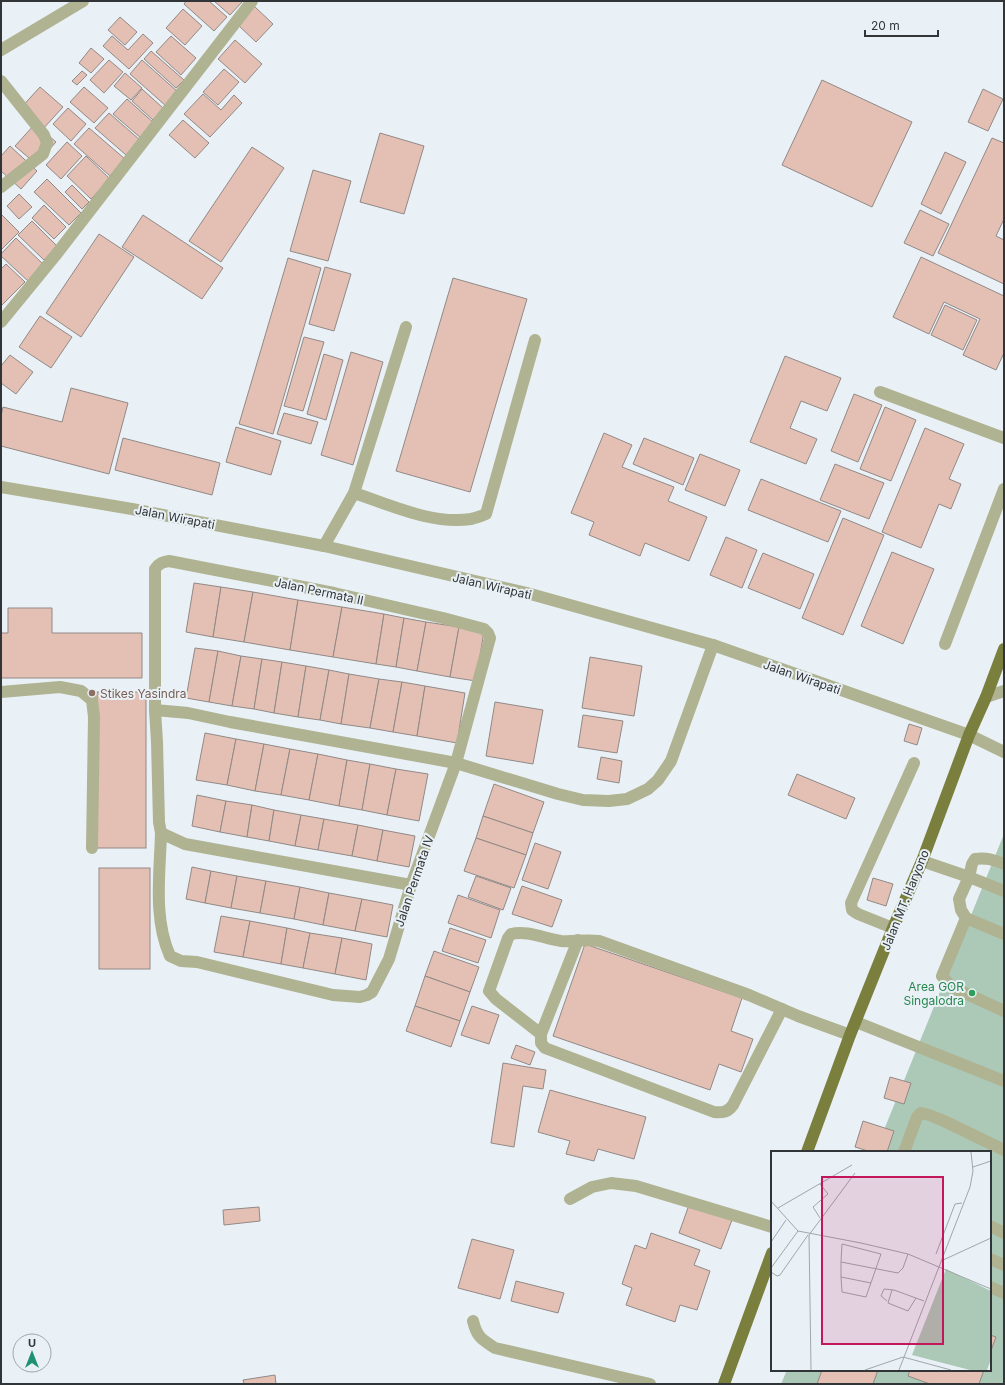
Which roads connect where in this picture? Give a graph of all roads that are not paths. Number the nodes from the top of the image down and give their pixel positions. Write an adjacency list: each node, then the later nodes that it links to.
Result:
1 (83, 1): 3 (street)
2 (252, 1): 6 (street)
3 (1, 50)
4 (1, 82): 5 (street)
5 (1, 188)
6 (1, 322)
7 (406, 327): 13 (street)
8 (535, 340): 13 (street)
9 (880, 392): 10 (street)
10 (1004, 438)
11 (1, 487): 14 (street, Jalan Wirapati)
12 (1004, 489): 15 (street)
13 (354, 493): 14 (street)
14 (324, 546): 16 (street, Jalan Wirapati)
15 (945, 644)
16 (713, 645): 22 (street, Jalan Wirapati); 24 (street)
17 (1004, 649): 20 (main road, Jalan MT. Haryono)
18 (1004, 691): 20 (street)
19 (1, 692): 27 (street)
20 (986, 697): 22 (main road, Jalan MT. Haryono)
21 (154, 710): 24 (street); 24 (street, Jalan Permata II); 26 (street)
22 (969, 735): 23 (street, Jalan Wirapati); 28 (main road, Jalan MT. Haryono)
23 (1004, 752)
24 (456, 763): 31 (street, Jalan Permata IV)
25 (914, 763): 34 (street)
26 (161, 832): 31 (street); 31 (street, Jalan Permata IV)
27 (92, 848)
28 (922, 861): 30 (street); 34 (main road, Jalan MT. Haryono)
29 (1004, 864): 30 (street)
30 (969, 877): 32 (street); 33 (street)
31 (411, 885)
32 (1004, 891)
33 (966, 918): 35 (street); 38 (street)
34 (893, 928): 39 (main road, Jalan MT. Haryono)
35 (1004, 934)
36 (578, 940): 37 (street); 40 (street); 40 (street)
37 (782, 1009): 40 (street); 41 (street)
38 (1004, 1011)
39 (856, 1022): 41 (main road, Jalan MT. Haryono); 42 (street)
40 (541, 1034)
41 (850, 1035): 44 (main road, Jalan MT. Haryono)
42 (1004, 1081)
43 (1004, 1150): 45 (street)
44 (807, 1151)
45 (904, 1151)
46 (570, 1199): 48 (street)
47 (991, 1226): 49 (street)
48 (771, 1227)
49 (1004, 1233)
50 (771, 1255): 57 (main road)
51 (991, 1258): 52 (street)
52 (1004, 1265)
53 (991, 1287): 54 (street)
54 (1004, 1293)
55 (473, 1321): 56 (street)
56 (650, 1384)
57 (724, 1384)

